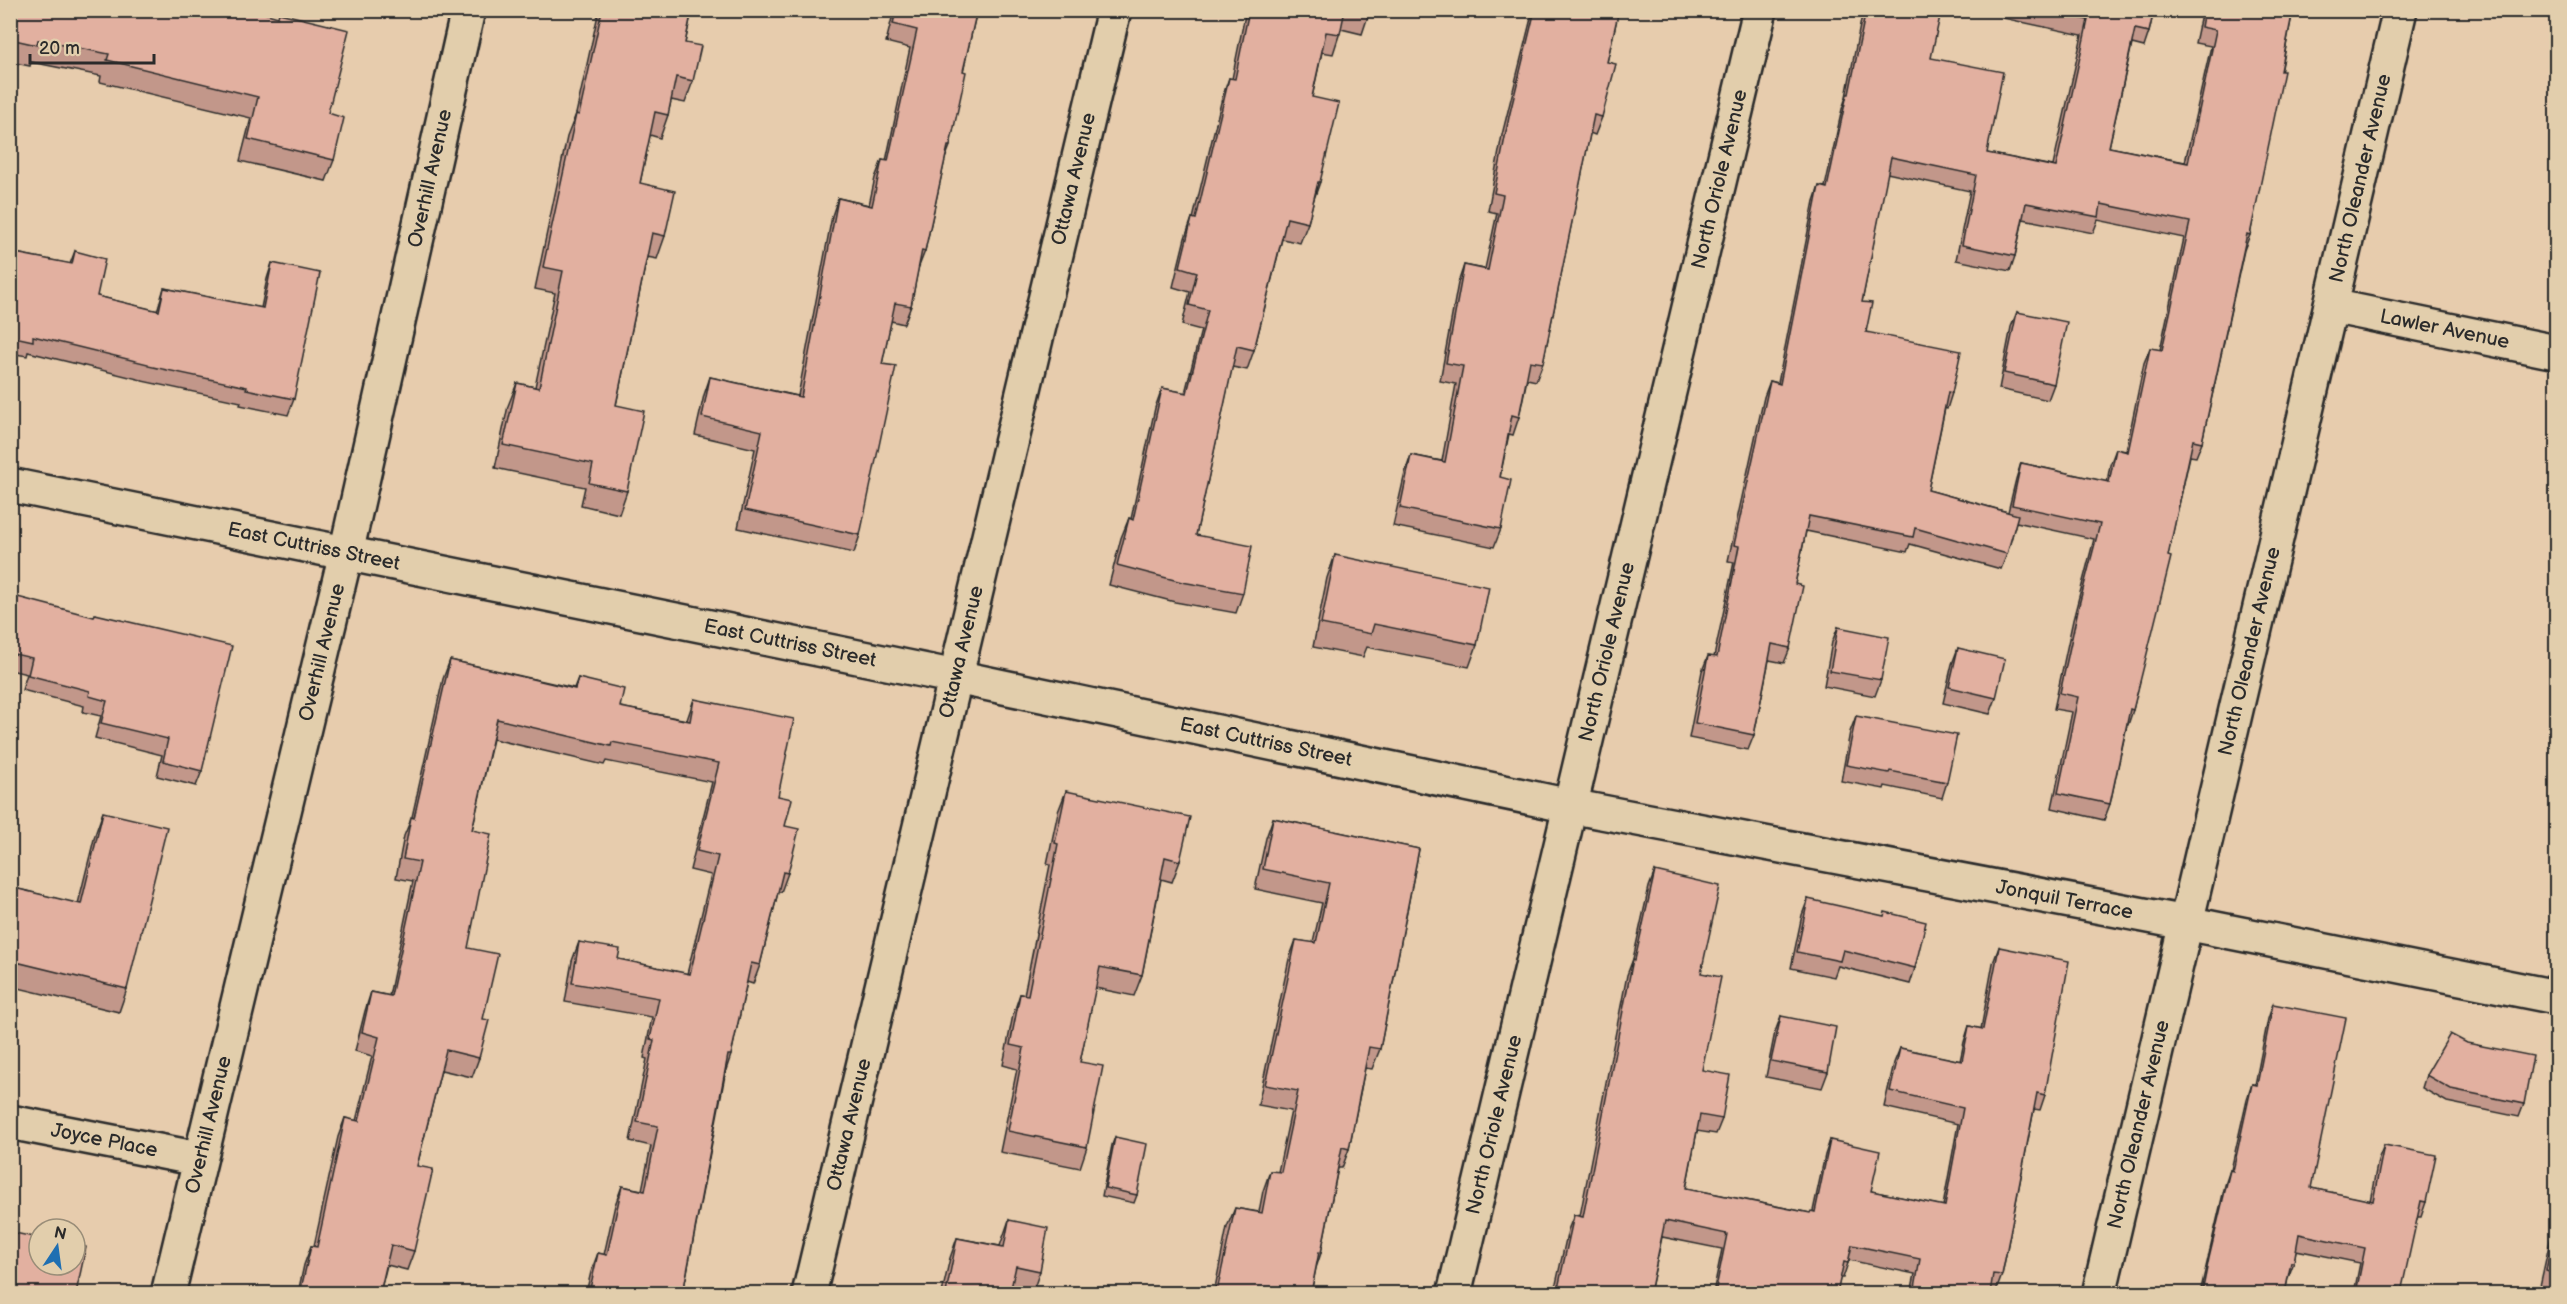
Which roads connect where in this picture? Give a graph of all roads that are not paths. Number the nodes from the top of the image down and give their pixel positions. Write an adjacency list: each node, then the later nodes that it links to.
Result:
1 (468, 10): 8 (street, Overhill Avenue)
2 (1114, 10): 9 (street, Ottawa Avenue)
3 (1760, 10): 10 (street, North Oriole Avenue)
4 (2400, 10): 5 (street, North Oleander Avenue)
5 (2331, 306): 6 (street, Lawler Avenue); 11 (street, North Oleander Avenue)
6 (2556, 352)
7 (10, 485): 8 (street, East Cuttriss Street)
8 (346, 553): 9 (street, East Cuttriss Street); 14 (street, Overhill Avenue)
9 (956, 677): 10 (street, East Cuttriss Street); 16 (street, Ottawa Avenue)
10 (1570, 806): 11 (street, Jonquil Terrace); 17 (street, North Oriole Avenue)
11 (2186, 923): 12 (street, Jonquil Terrace); 18 (street, North Oleander Avenue)
12 (2556, 997)
13 (10, 1122): 14 (street, Joyce Place)
14 (199, 1159): 15 (street, Overhill Avenue)
15 (168, 1293)
16 (809, 1293)
17 (1454, 1293)
18 (2099, 1293)

